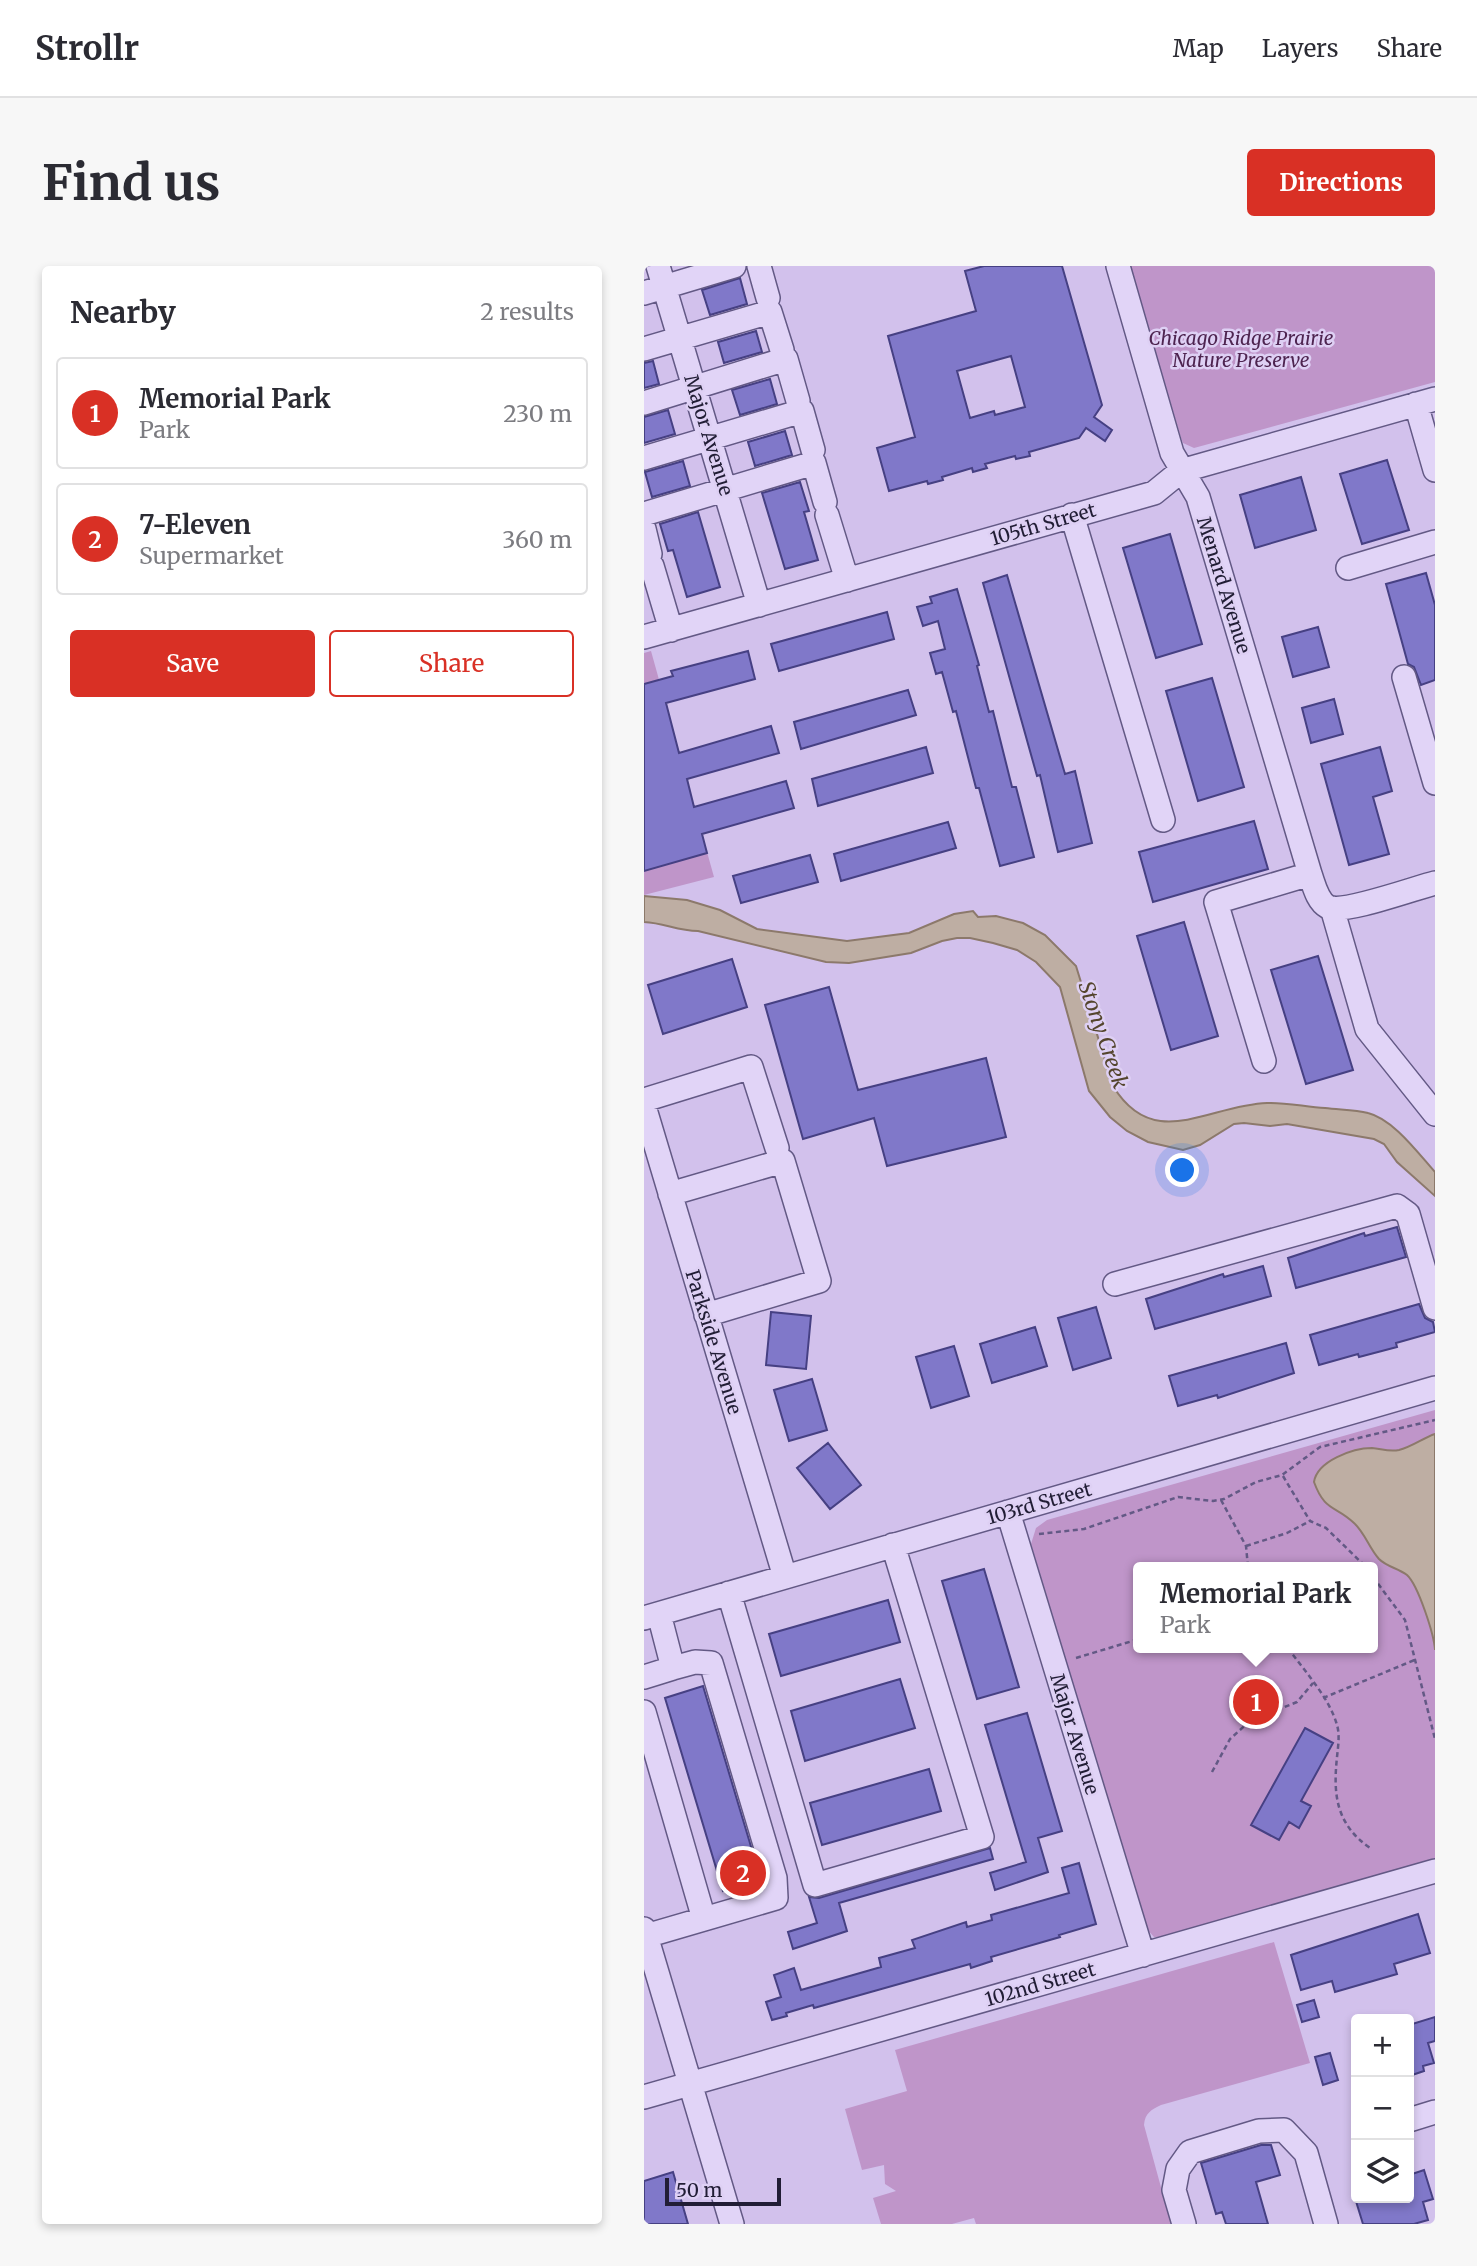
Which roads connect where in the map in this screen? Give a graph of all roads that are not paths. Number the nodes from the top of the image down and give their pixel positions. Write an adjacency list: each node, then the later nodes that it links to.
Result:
1 (734, 266): 4 (street)
2 (759, 266): 5 (street)
3 (1118, 266): 17 (street, Menard Avenue)
4 (656, 282): 6 (street, Major Avenue)
5 (768, 298)
6 (680, 338): 7 (street); 8 (street); 9 (street, Major Avenue)
7 (644, 349)
8 (782, 349)
9 (694, 387): 10 (street); 12 (street); 13 (street, Major Avenue)
10 (798, 401)
11 (1426, 402): 16 (street); 17 (street, 105th Street)
12 (644, 403)
13 (710, 438): 14 (street); 15 (street); 18 (street, Major Avenue)
14 (813, 450)
15 (644, 458)
16 (1435, 470)
17 (1181, 471): 20 (street, 105th Street); 31 (street, Menard Avenue)
18 (725, 490): 19 (street); 24 (street); 25 (street, Major Avenue)
19 (644, 514)
20 (1072, 515): 24 (street, 105th Street); 30 (street)
21 (644, 529): 26 (street)
22 (1435, 542): 23 (street)
23 (1348, 568)
24 (847, 580): 25 (street, 105th Street)
25 (759, 605): 26 (street, 105th Street)
26 (671, 630): 27 (street, 105th Street)
27 (644, 638)
28 (1404, 677): 29 (street)
29 (1435, 783)
30 (1163, 820)
31 (1310, 874): 33 (street, Menard Avenue); 34 (street)
32 (1435, 883): 33 (street)
33 (1329, 906): 37 (street, Menard Avenue)
34 (1264, 1061)
35 (644, 1100): 38 (street)
36 (644, 1106): 39 (street, Parkside Avenue)
37 (1435, 1114)
38 (777, 1148)
39 (670, 1195): 42 (street, Parkside Avenue); 42 (street)
40 (1115, 1284): 41 (street)
41 (1435, 1308)
42 (706, 1315): 46 (street, Parkside Avenue)
43 (1435, 1388): 44 (street, 103rd Street)
44 (1008, 1512): 45 (street, 103rd Street); 55 (street, Major Avenue)
45 (893, 1545): 46 (street, 103rd Street); 47 (street)
46 (785, 1577): 47 (street, 103rd Street)
47 (729, 1593): 48 (street, 103rd Street)
48 (651, 1616): 49 (street)
49 (673, 1668): 50 (street); 53 (street)
50 (644, 1677)
51 (644, 1712): 53 (street)
52 (1435, 1871): 55 (street, 102nd Street)
53 (704, 1919): 54 (street)
54 (645, 1932): 56 (street)
55 (1143, 1955): 57 (street, 102nd Street)
56 (650, 1969): 57 (street)
57 (690, 2084): 58 (street, 102nd Street); 61 (street)
58 (644, 2097)
59 (1435, 2112): 60 (street)
60 (1414, 2118)
61 (732, 2224)
62 (1184, 2224): 63 (street)
63 (1326, 2224)

